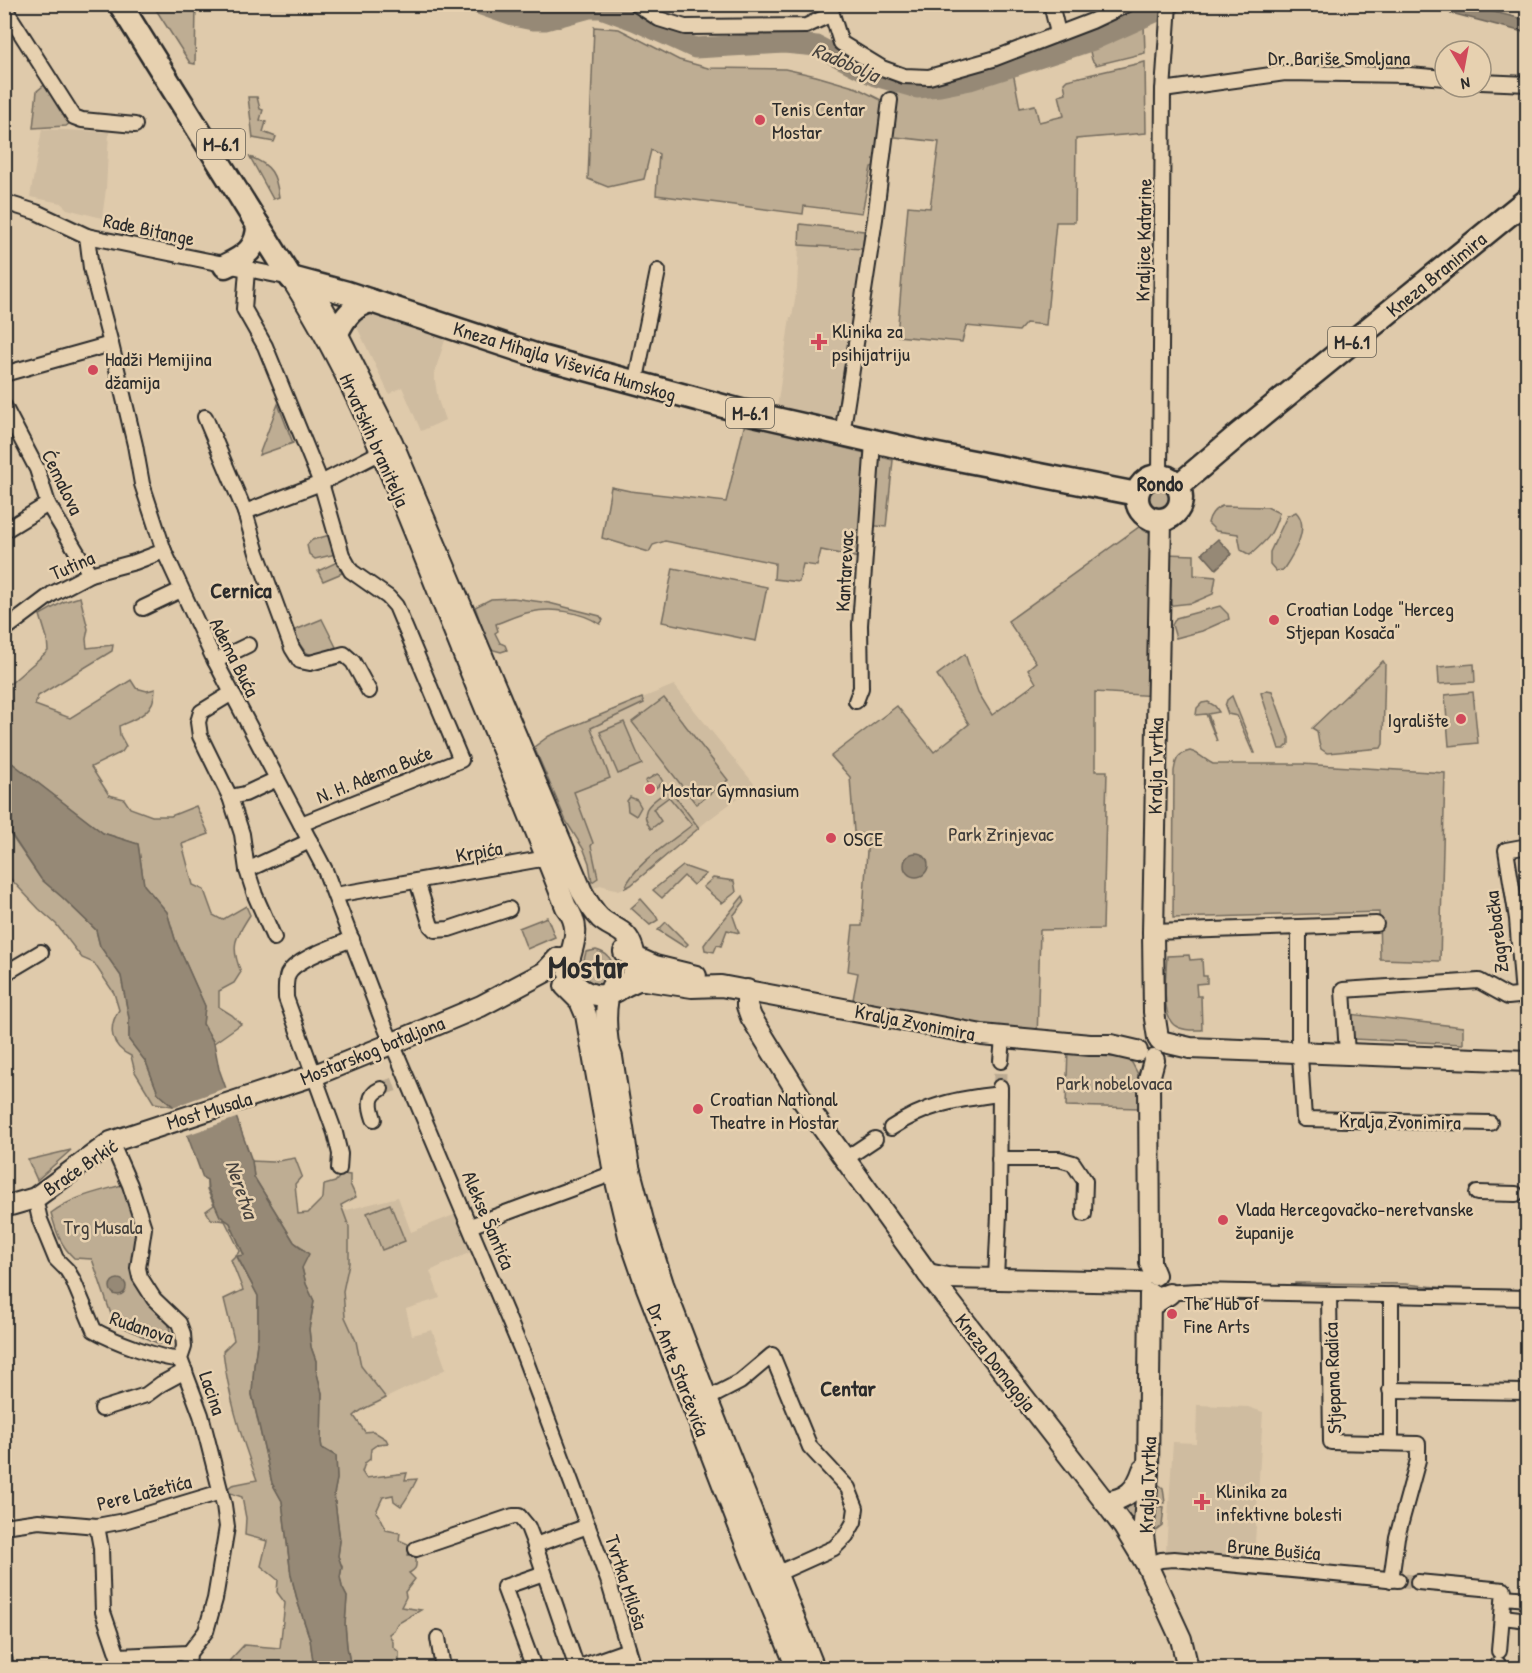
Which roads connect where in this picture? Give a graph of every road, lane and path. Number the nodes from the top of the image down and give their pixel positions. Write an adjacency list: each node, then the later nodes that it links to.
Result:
1 (636, 4): 6 (street)
2 (1051, 4): 8 (street)
3 (1128, 4): 8 (street)
4 (4, 7): 14 (street)
5 (127, 7): 17 (main road, Hrvatskih branitelja / M-6.1); 22 (main road, M-6.1)
6 (831, 9): 8 (street)
7 (1168, 9): 12 (street, Kraljice Katarine)
8 (1058, 33)
9 (1433, 77): 12 (street, Dr. Bariše Smoljana)
10 (1493, 83): 11 (street)
11 (1527, 84)
12 (1163, 90): 33 (street, Kraljice Katarine)
13 (890, 100): 30 (street)
14 (135, 125)
15 (1527, 200): 33 (main road, Kneza Branimira / M-6.1)
16 (4, 202): 18 (street, Rade Bitange)
17 (258, 225): 19 (main road); 22 (main road, Hrvatskih branitelja / M-6.1)
18 (81, 233): 19 (street, Rade Bitange); 25 (street, Adema Buća)
19 (225, 266): 20 (street, Rade Bitange)
20 (247, 270): 22 (street, Rade Bitange); 34 (street)
21 (658, 271): 27 (street)
22 (300, 280): 23 (main road, Kneza Mihajla Viševića Humskog / M-6.1); 24 (main road); 32 (main road, Hrvatskih branitelja)
23 (371, 301): 24 (main road); 27 (main road, Kneza Mihajla Viševića Humskog / M-6.1)
24 (337, 333): 58 (main road)
25 (111, 344): 26 (street); 40 (street, Adema Buća)
26 (4, 374)
27 (635, 384): 30 (main road, Kneza Mihajla Viševića Humskog / M-6.1)
28 (4, 406): 36 (street, Ćemalova)
29 (205, 417): 37 (street)
30 (842, 435): 31 (main road, Kneza Mihajla Viševića Humskog / M-6.1)
31 (873, 442): 35 (main road, Kneza Mihajla Viševića Humskog / M-6.1); 49 (street, Kantarevac)
32 (381, 452): 34 (street); 55 (main road, Hrvatskih branitelja)
33 (1169, 481): 35 (main road, M-6.1); 38 (main road)
34 (321, 483): 37 (street); 52 (street, N. H. Adema Buće)
35 (1137, 494): 38 (main road)
36 (48, 504): 39 (street); 41 (street, Ćemalova)
37 (245, 512): 47 (street)
38 (1161, 521): 64 (main road, Kralja Tvrtka)
39 (4, 531)
40 (164, 551): 41 (street, Tutina); 42 (street, Adema Buća)
41 (90, 574): 44 (street, Tutina)
42 (181, 590): 43 (street); 46 (street, Adema Buća)
43 (143, 608)
44 (4, 630)
45 (248, 645): 46 (street)
46 (215, 661): 48 (street, Adema Buća)
47 (369, 691)
48 (232, 693): 50 (street, Adema Buća); 51 (street)
49 (856, 701)
50 (277, 779): 51 (street); 52 (street, Adema Buća)
51 (230, 797): 56 (street)
52 (301, 824): 53 (street, Adema Buća)
53 (309, 841): 56 (street); 59 (street, Adema Buća)
54 (1527, 846): 76 (street, Zagrebačka)
55 (547, 858): 57 (street, Krpića); 65 (main road, Hrvatskih branitelja)
56 (247, 870): 66 (street)
57 (417, 881): 59 (street, Krpića); 60 (street)
58 (582, 892): 63 (main road); 69 (main road)
59 (335, 895): 67 (street, Adema Buća)
60 (509, 909)
61 (1376, 924): 62 (street)
62 (1299, 927): 64 (street); 81 (street, Kralja Zvonimira)
63 (601, 932): 65 (main road); 69 (main road)
64 (1153, 932): 80 (main road, Kralja Tvrtka)
65 (571, 935): 70 (main road); 73 (main road)
66 (274, 938)
67 (352, 939): 79 (street, Adema Buća); 86 (street)
68 (41, 952): 71 (street)
69 (628, 954): 72 (main road, Kralja Zvonimira); 75 (main road)
70 (558, 958): 73 (main road); 77 (main road, Mostarskog bataljona)
71 (4, 974)
72 (721, 986): 74 (main road, Kralja Zvonimira); 75 (main road, Kralja Zvonimira)
73 (576, 987): 75 (main road, Kralja Zvonimira); 77 (main road, Mostarskog bataljona); 83 (main road, Dr. Ante Starčevića)
74 (747, 990): 78 (main road, Kralja Zvonimira); 95 (main road, Kneza Domagoja)
75 (617, 991): 83 (main road, Dr. Ante Starčevića)
76 (1525, 995): 82 (street)
77 (481, 1006): 79 (main road, Mostarskog bataljona)
78 (1003, 1038): 80 (main road, Kralja Zvonimira); 85 (street)
79 (393, 1042): 86 (main road, Mostarskog bataljona); 104 (street, Alekse Šantića)
80 (1150, 1051): 81 (main road, Kralja Zvonimira); 108 (main road, Kralja Tvrtka)
81 (1300, 1052): 82 (main road, Kralja Zvonimira); 90 (street, Kralja Zvonimira)
82 (1347, 1054): 84 (main road, Kralja Zvonimira)
83 (604, 1059): 98 (main road, Dr. Ante Starčevića); 116 (main road)
84 (1527, 1061)
85 (1000, 1062)
86 (315, 1075): 88 (main road, Mostarskog bataljona); 97 (street)
87 (381, 1089): 89 (street)
88 (262, 1093): 91 (main road, Most Musala)
89 (374, 1119)
90 (1490, 1123)
91 (156, 1126): 94 (main road, Braće Brkić)
92 (891, 1128): 96 (street)
93 (874, 1139): 95 (street)
94 (111, 1142): 101 (main road, Braće Brkić); 113 (street, Lacina)
95 (845, 1159): 105 (main road, Kneza Domagoja)
96 (999, 1159): 103 (street); 107 (street)
97 (339, 1169)
98 (614, 1173): 104 (street); 148 (main road, Dr. Ante Starčevića)
99 (1477, 1193): 100 (street)
100 (1516, 1194)
101 (35, 1198): 102 (main road, Braće Brkić); 113 (street, Rudanova)
102 (4, 1207)
103 (1084, 1214)
104 (470, 1226): 118 (street, Alekse Šantića)
105 (928, 1274): 106 (main road, Stjepana Radića); 112 (main road, Kneza Domagoja)
106 (976, 1278): 107 (main road, Stjepana Radića); 112 (main road)
107 (996, 1278): 108 (main road, Stjepana Radića)
108 (1153, 1285): 109 (street, Stjepana Radića); 120 (main road, Kralja Tvrtka)
109 (1329, 1293): 110 (street, Stjepana Radića); 119 (street, Stjepana Radića)
110 (1391, 1295): 111 (street, Stjepana Radića); 114 (street)
111 (1527, 1298)
112 (958, 1313): 122 (main road, Kneza Domagoja)
113 (183, 1365): 117 (street, Rudanova); 121 (street, Lacina)
114 (1390, 1390): 115 (street); 119 (street)
115 (1527, 1392)
116 (707, 1399): 129 (main road); 129 (street, Dr. Ante Starčevića)
117 (102, 1408)
118 (545, 1414): 125 (street, Tvrtka Miloša)
119 (1391, 1443): 131 (street, Stjepana Radića)
120 (1149, 1451): 122 (main road); 128 (main road, Kralja Tvrtka)
121 (221, 1492): 124 (street, Pere Lažetića); 139 (street, Lacina)
122 (1105, 1502): 128 (main road, Kneza Domagoja)
123 (4, 1526): 124 (street, Pere Lažetića)
124 (97, 1526): 139 (street)
125 (588, 1526): 126 (street, Tvrtka Miloša); 138 (street, Tvrtka Miloša)
126 (535, 1545): 127 (street, Tvrtka Miloša); 130 (street, Tvrtka Miloša)
127 (416, 1549)
128 (1147, 1564): 131 (street, Brune Bušića); 150 (main road, Kralja Tvrtka)
129 (781, 1572): 149 (main road)
130 (544, 1573): 145 (street); 146 (street, Tvrtka Miloša)
131 (1395, 1580)
132 (1418, 1582): 133 (street)
133 (1504, 1597): 134 (street); 135 (street)
134 (1527, 1599)
135 (1503, 1617): 136 (street); 141 (street)
136 (1527, 1620)
137 (438, 1638): 144 (street)
138 (628, 1650): 146 (street, Tvrtka Miloša); 147 (street, Tvrtka Miloša)
139 (189, 1653): 143 (street)
140 (4, 1657): 142 (street)
141 (1498, 1661)
142 (6, 1668)
143 (188, 1668)
144 (442, 1668)
145 (534, 1668)
146 (577, 1668)
147 (634, 1668)
148 (797, 1668)
149 (814, 1668)
150 (1188, 1668)

